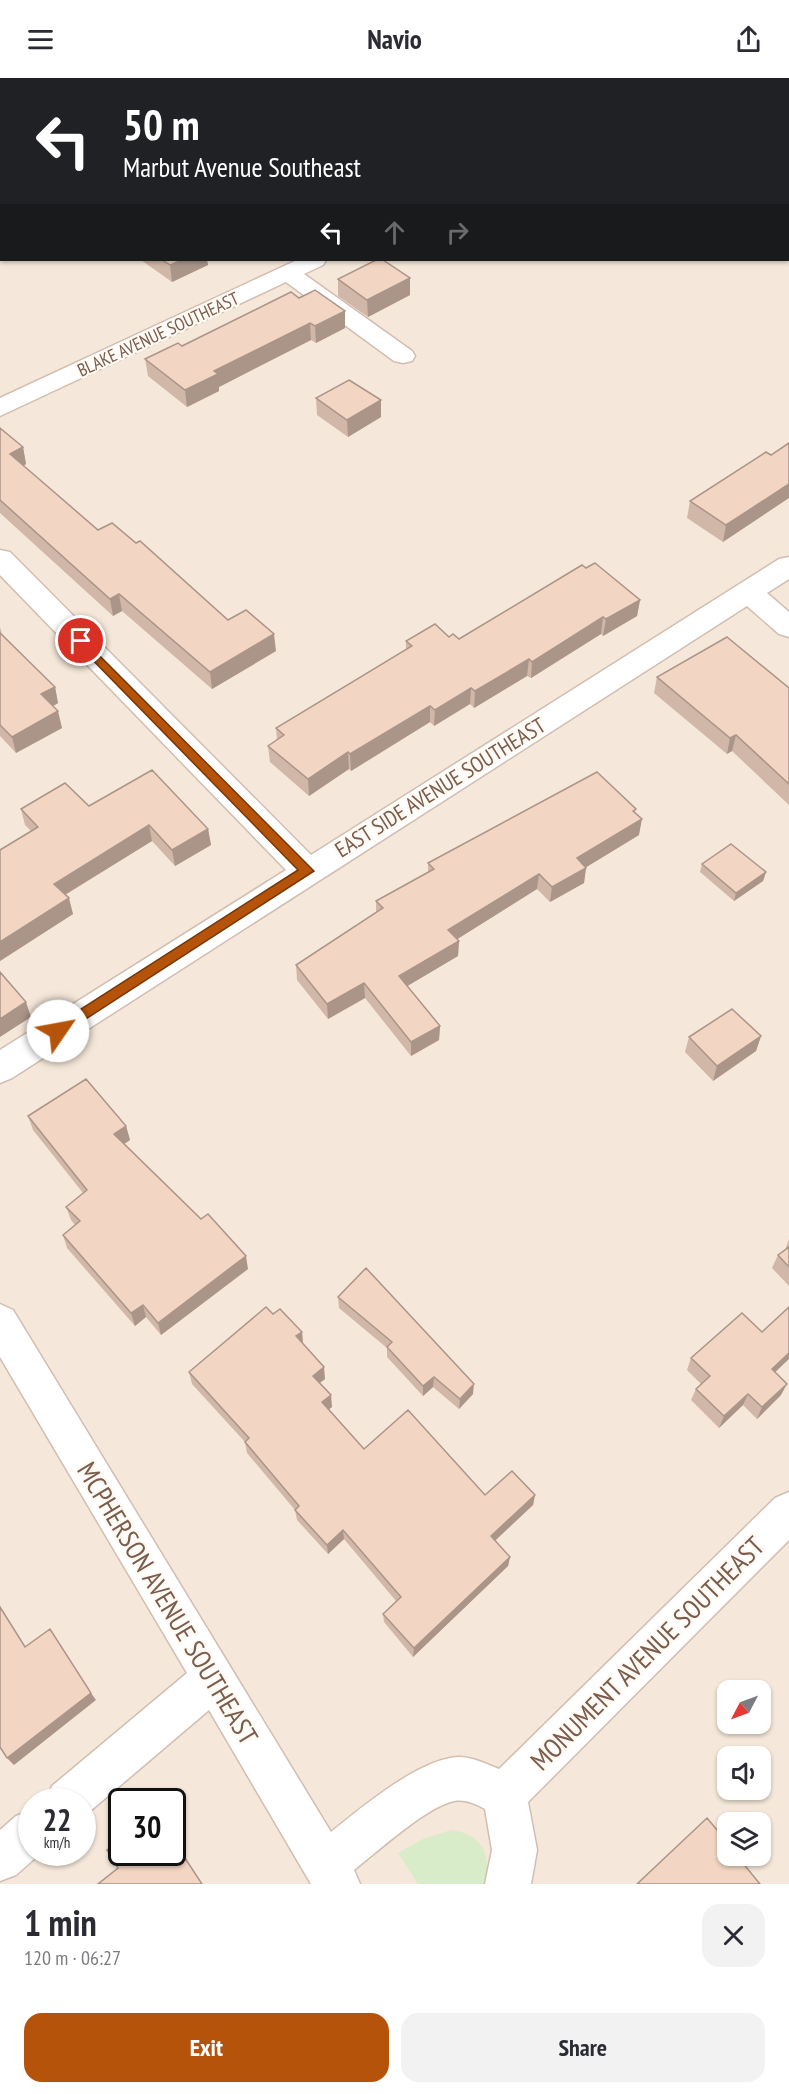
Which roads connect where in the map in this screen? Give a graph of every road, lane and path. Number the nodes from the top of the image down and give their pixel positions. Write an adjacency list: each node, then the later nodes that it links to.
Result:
1 (313, 261): 2 (street, BLAKE AVENUE SOUTHEAST)
2 (288, 273): 3 (street); 4 (street, BLAKE AVENUE SOUTHEAST)
3 (404, 356)
4 (0, 408)
5 (0, 559): 9 (street)
6 (789, 566): 7 (street, EAST SIDE AVENUE SOUTHEAST)
7 (748, 592): 8 (street); 9 (street, EAST SIDE AVENUE SOUTHEAST)
8 (789, 627)
9 (307, 871): 10 (street, EAST SIDE AVENUE SOUTHEAST)
10 (0, 1068)
11 (0, 1322): 13 (street, MCPHERSON AVENUE SOUTHEAST)
12 (789, 1512): 15 (street, MONUMENT AVENUE SOUTHEAST)
13 (212, 1679): 14 (street); 18 (street, MCPHERSON AVENUE SOUTHEAST)
14 (84, 1788)
15 (504, 1795): 18 (street); 19 (street)
16 (18, 1844): 17 (street)
17 (0, 1859)
18 (331, 1875)
19 (508, 1884)

